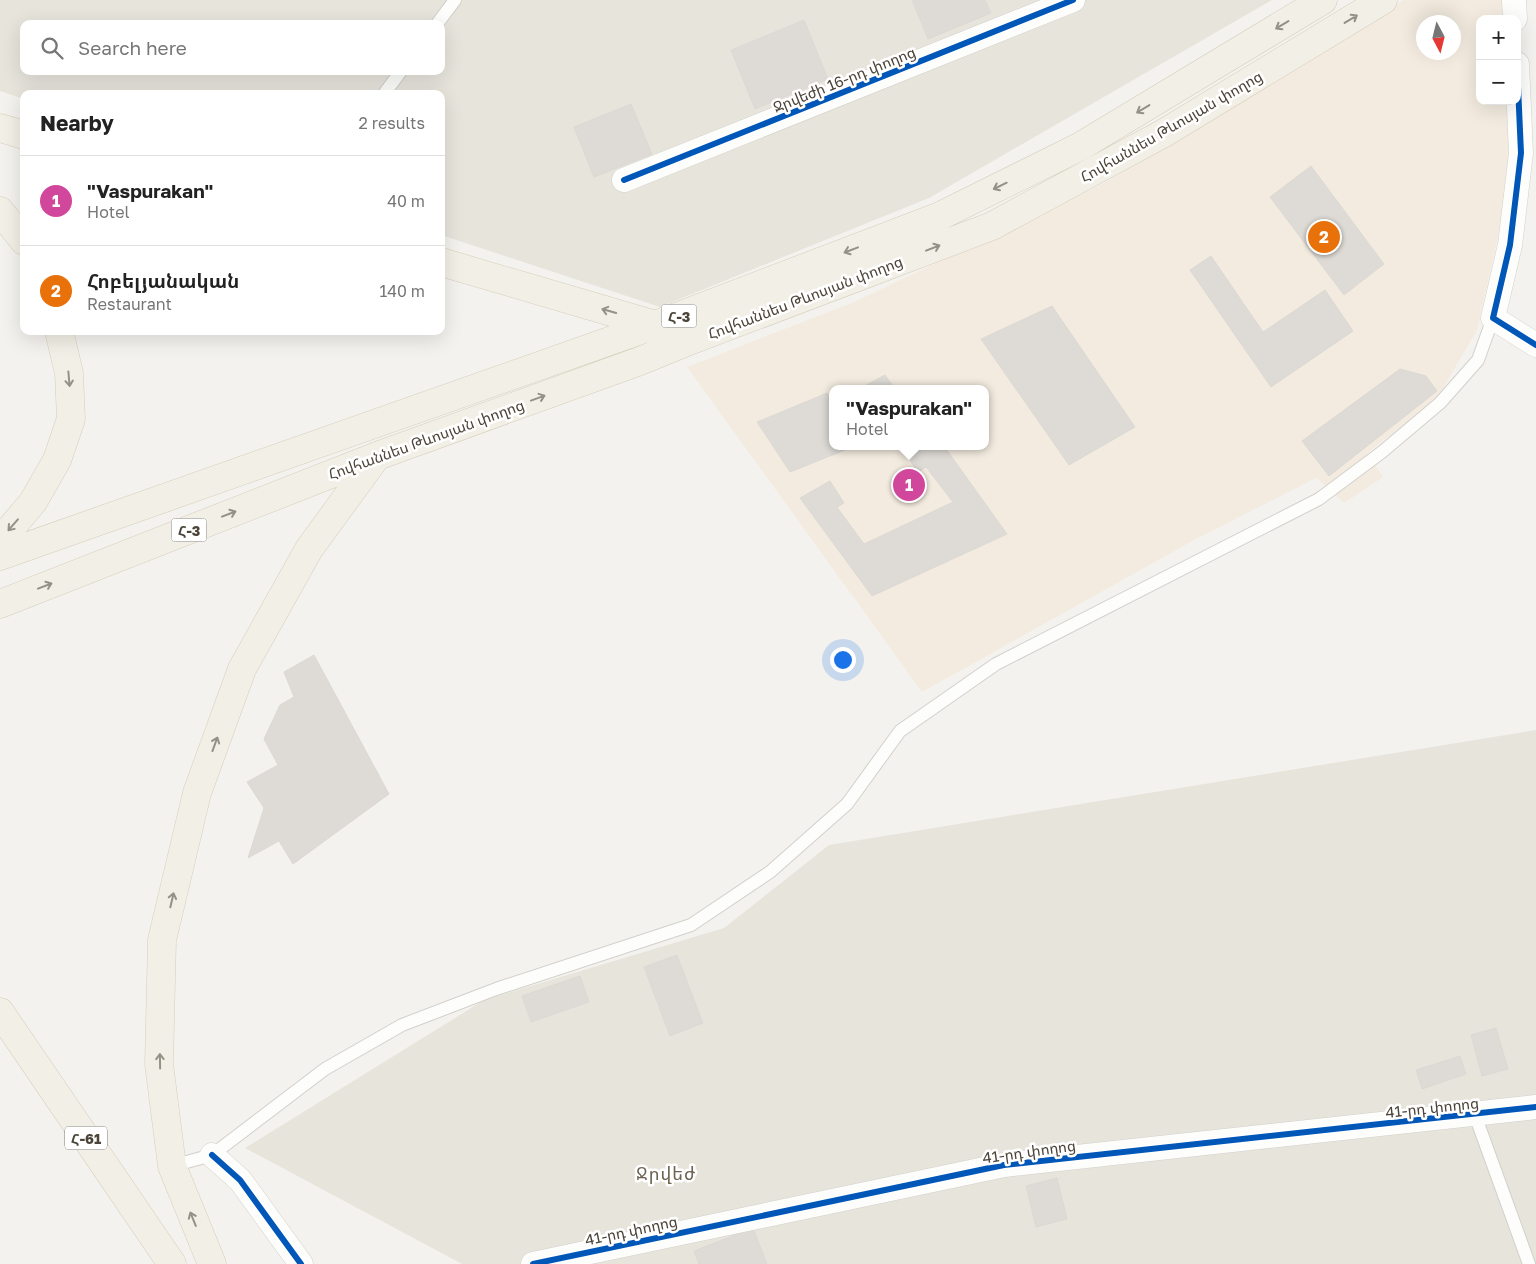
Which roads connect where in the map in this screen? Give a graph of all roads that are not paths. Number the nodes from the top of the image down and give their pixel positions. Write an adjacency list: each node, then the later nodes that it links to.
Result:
1 (455, 0): 7 (lane)
2 (1072, 0): 13 (street, Ջրվեժի 16-րդ փողոց)
3 (1324, 0): 18 (main road, Հովհաննես Թևոսյան փողոց / Հ-3, one-way to 18)
4 (1383, 0): 19 (main road, Հովհաննես Թևոսյան փողոց / Հ-3, one-way to 4)
5 (1514, 0): 6 (street)
6 (1515, 15)
7 (440, 20)
8 (398, 75): 9 (lane)
9 (387, 90)
10 (1519, 105): 17 (street)
11 (0, 128): 12 (main road)
12 (20, 134)
13 (624, 180)
14 (0, 211): 15 (main road)
15 (20, 236)
16 (445, 263): 18 (main road, one-way to 16)
17 (1493, 318): 21 (street); 29 (lane)
18 (655, 325): 19 (main road); 24 (main road, Հովհաննես Թևոսյան փողոց / Հ-3)
19 (707, 334): 22 (main road, Հովհաննես Թևոսյան փողոց / Հ-3, one-way to 19)
20 (60, 335): 23 (main road, one-way to 23)
21 (1536, 345)
22 (377, 456): 25 (main road, Հովհաննես Թևոսյան փողոց / Հ-3, one-way to 22); 30 (main road, one-way to 22)
23 (0, 541)
24 (0, 556)
25 (0, 604)
26 (0, 1012): 31 (main road, Հ-61 / Հ-61)
27 (1536, 1107): 28 (street, 41-րդ փողոց)
28 (1475, 1115): 34 (street, 41-րդ փողոց); 35 (lane)
29 (212, 1155): 30 (lane); 33 (street)
30 (172, 1166): 32 (main road, one-way to 30)
31 (172, 1264)
32 (212, 1264)
33 (302, 1264)
34 (533, 1264)
35 (1529, 1264)

